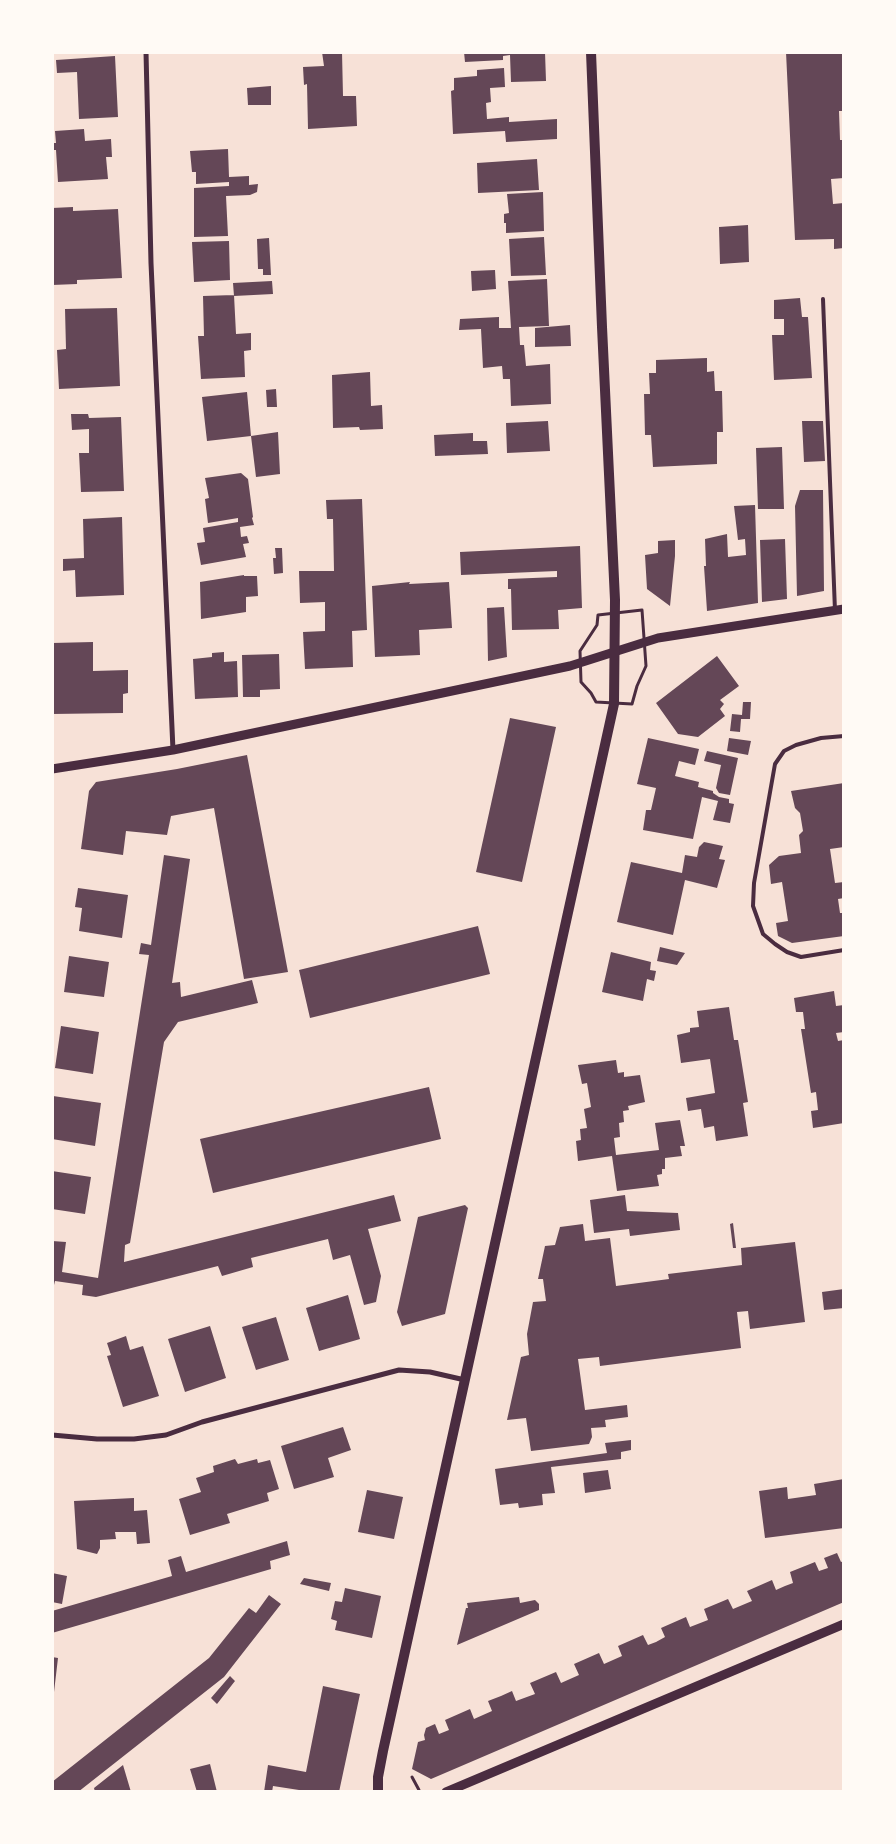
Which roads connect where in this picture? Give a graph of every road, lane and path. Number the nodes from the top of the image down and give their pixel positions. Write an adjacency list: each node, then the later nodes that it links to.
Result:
1 (146, 52): 7 (street)
2 (591, 52): 5 (main road)
3 (822, 299): 4 (lane)
4 (839, 610): 5 (street)
5 (615, 652): 7 (street); 10 (main road)
6 (844, 736): 9 (lane)
7 (173, 750): 8 (street)
8 (52, 769)
9 (844, 950)
10 (465, 1380): 11 (street); 15 (main road)
11 (52, 1435)
12 (844, 1624): 16 (street)
13 (412, 1776): 14 (path)
14 (419, 1790)
15 (378, 1792)
16 (446, 1792)

